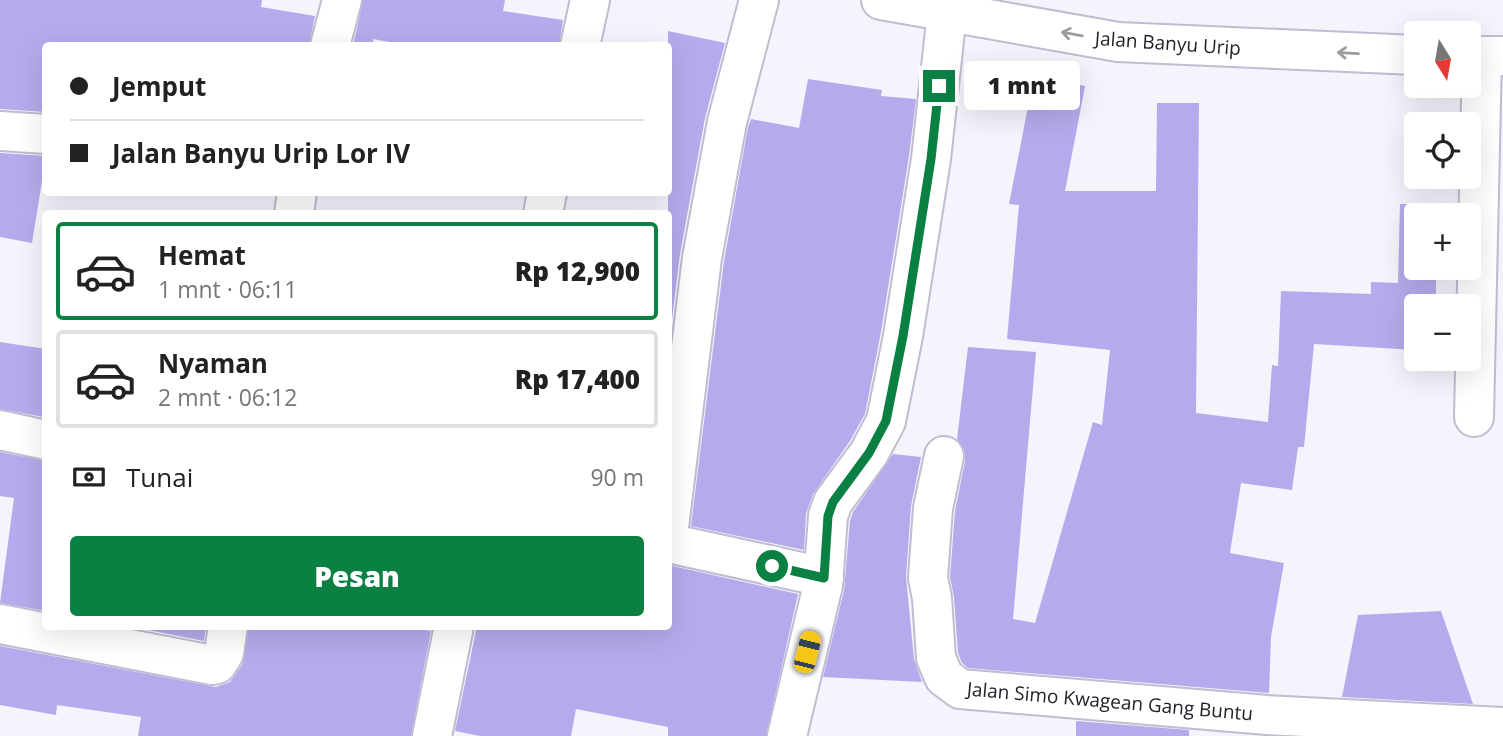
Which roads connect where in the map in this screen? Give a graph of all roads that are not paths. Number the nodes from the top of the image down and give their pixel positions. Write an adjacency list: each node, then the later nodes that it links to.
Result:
1 (342, 0): 6 (street)
2 (590, 0): 7 (street)
3 (759, 0): 16 (street)
4 (881, 0): 5 (street, Jalan Banyu Urip)
5 (947, 13): 8 (street, Jalan Banyu Urip, one-way to 5); 18 (street)
6 (331, 42)
7 (581, 42)
8 (1404, 54)
9 (1484, 56): 12 (street)
10 (0, 131): 11 (street)
11 (42, 134)
12 (1474, 417)
13 (0, 430): 14 (street)
14 (42, 439)
15 (944, 456): 22 (street, Jalan Simo Kwagean Gang Buntu)
16 (672, 502)
17 (672, 544): 18 (street)
18 (824, 578): 24 (street)
19 (0, 624): 20 (street)
20 (227, 630)
21 (453, 630): 23 (street)
22 (1503, 727)
23 (432, 736)
24 (788, 736)

